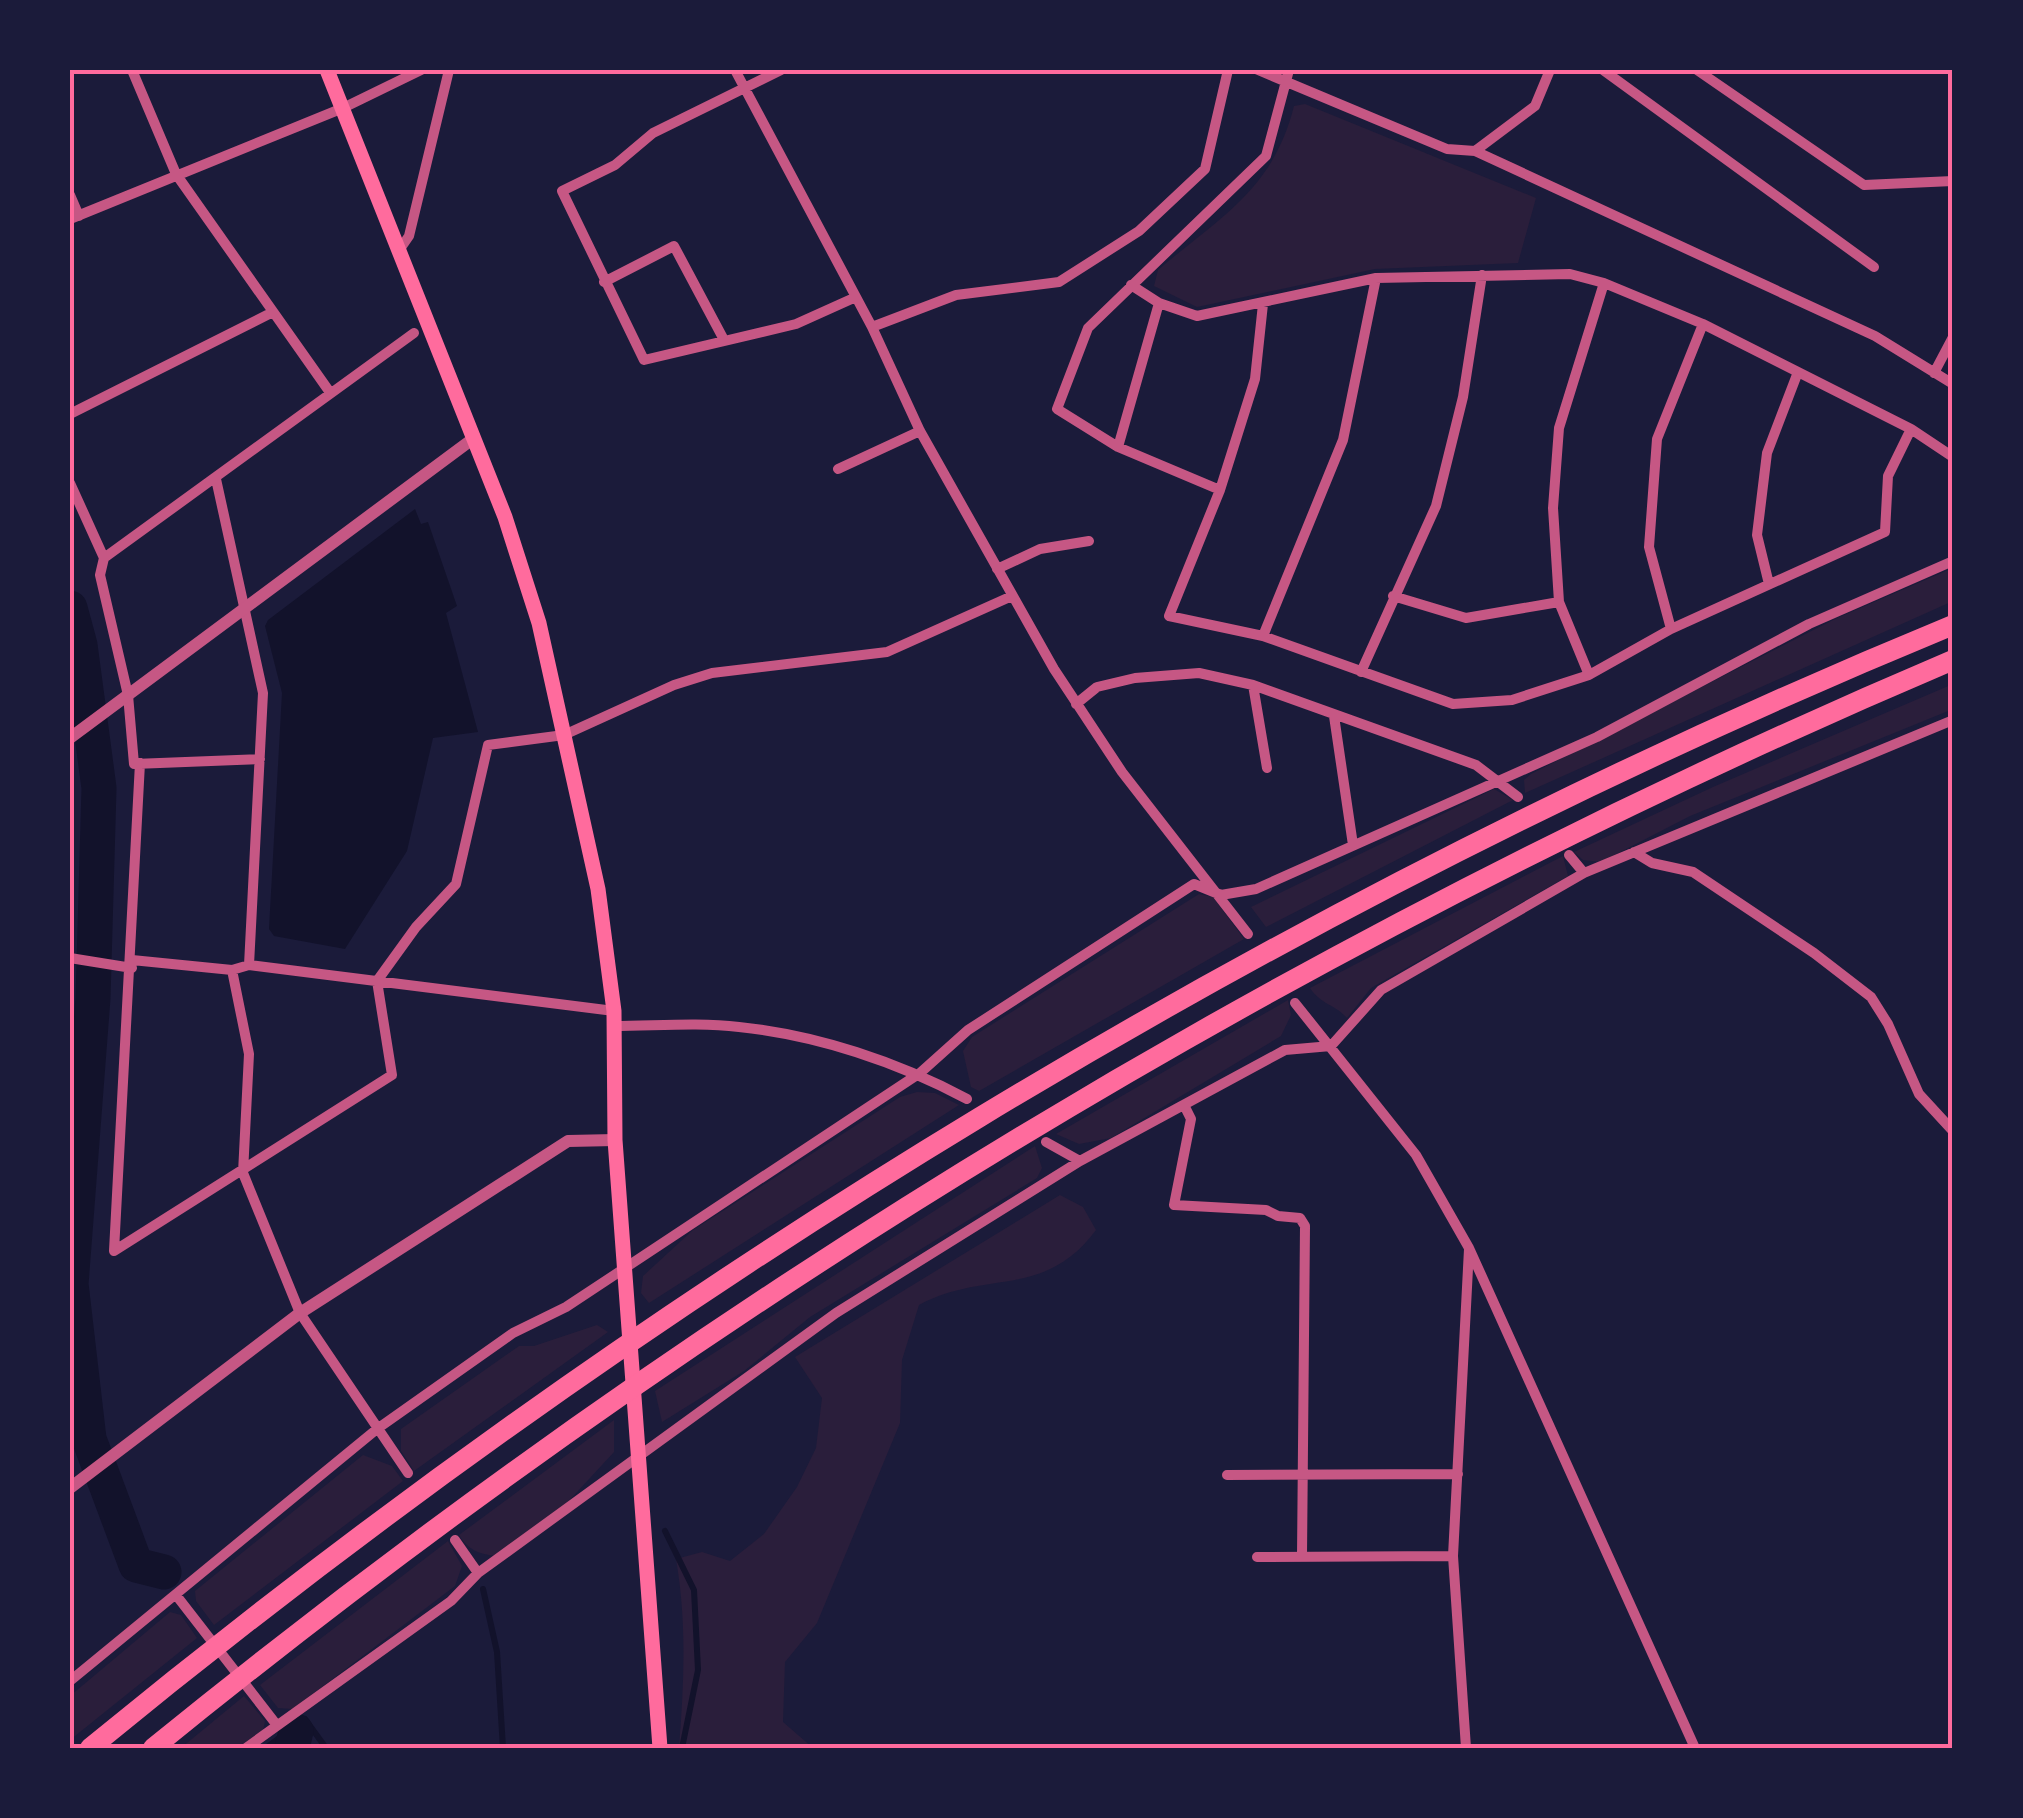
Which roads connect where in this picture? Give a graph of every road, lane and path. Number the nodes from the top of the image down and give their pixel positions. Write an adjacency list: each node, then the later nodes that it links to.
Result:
1 (132, 70): 16 (street)
2 (327, 70): 14 (main road)
3 (422, 70): 14 (street)
4 (449, 70): 20 (street)
5 (735, 70): 13 (street)
6 (782, 70): 13 (street)
7 (1228, 70): 32 (street)
8 (1258, 70): 12 (street)
9 (1550, 70): 15 (street)
10 (1603, 70): 21 (street)
11 (1696, 70): 17 (street)
12 (1288, 76): 15 (street); 26 (street)
13 (743, 87): 24 (street); 27 (street)
14 (343, 108): 16 (street); 20 (main road)
15 (1476, 150): 37 (street)
16 (176, 174): 19 (street); 30 (street)
17 (1953, 181)
18 (70, 195): 19 (street)
19 (74, 217)
20 (400, 250): 43 (main road)
21 (1874, 267)
22 (1482, 275): 23 (street); 25 (street); 56 (street)
23 (1376, 278): 29 (street); 61 (street)
24 (604, 282): 35 (street); 35 (street)
25 (1604, 283): 31 (street); 57 (street)
26 (1131, 285): 28 (street); 44 (street)
27 (856, 298): 32 (street); 35 (street)
28 (1159, 303): 29 (street); 44 (street)
29 (1263, 304): 49 (street)
30 (271, 313): 39 (street); 40 (street)
31 (1703, 324): 36 (street); 60 (street)
32 (872, 327): 42 (street)
33 (414, 332): 39 (street)
34 (1953, 337): 37 (street)
35 (723, 338)
36 (1798, 372): 41 (street); 54 (street)
37 (1934, 372): 38 (street)
38 (1953, 384)
39 (328, 391): 47 (street)
40 (70, 414)
41 (1911, 429): 45 (street); 54 (street)
42 (920, 431): 46 (street); 53 (street)
43 (474, 438): 58 (street); 70 (main road)
44 (1118, 447): 49 (street)
45 (1953, 457)
46 (838, 468)
47 (216, 479): 51 (street); 58 (street)
48 (70, 484): 51 (street)
49 (1220, 490): 61 (street)
50 (1089, 541): 53 (street)
51 (104, 558): 66 (street)
52 (1953, 561): 75 (street)
53 (997, 569): 55 (street)
54 (1769, 584): 60 (street)
55 (1012, 596): 67 (street); 70 (street)
56 (1393, 596): 57 (street); 63 (street)
57 (1559, 602): 64 (street)
58 (243, 606): 66 (street); 72 (street)
59 (1953, 625): 117 (highway)
60 (1671, 628): 64 (street)
61 (1262, 636): 63 (street)
62 (1953, 660): 118 (highway)
63 (1361, 672): 64 (street)
64 (1589, 674)
65 (1253, 685): 67 (street); 68 (street); 74 (street)
66 (125, 698): 71 (street); 73 (street)
67 (1076, 704): 81 (street)
68 (1334, 716): 75 (street); 77 (street)
69 (1953, 720): 78 (street)
70 (564, 735): 87 (street); 89 (main road)
71 (70, 738)
72 (260, 759): 73 (street); 85 (street)
73 (140, 763): 84 (street)
74 (1266, 768)
75 (1500, 779): 76 (street); 77 (street)
76 (1518, 796)
77 (1352, 845): 81 (street)
78 (1634, 852): 80 (street); 94 (street)
79 (1568, 854): 80 (street)
80 (1584, 873): 90 (street)
81 (1221, 895): 82 (street); 91 (street)
82 (1248, 934)
83 (70, 958): 84 (street)
84 (132, 964): 86 (street); 98 (street)
85 (248, 964): 86 (street); 87 (street)
86 (232, 970): 98 (street)
87 (377, 981): 89 (street); 98 (street)
88 (1295, 1003): 90 (street)
89 (614, 1018): 91 (street); 95 (main road)
90 (1331, 1046): 93 (street); 99 (street)
91 (920, 1073): 92 (street); 100 (street)
92 (967, 1099)
93 (1184, 1105): 97 (street); 106 (street)
94 (1953, 1130)
95 (615, 1140): 100 (main road); 101 (street)
96 (1046, 1142): 97 (street)
97 (1080, 1161): 103 (street)
98 (243, 1173): 101 (street)
99 (1469, 1248): 107 (street); 122 (street)
100 (624, 1269): 102 (street); 103 (main road)
101 (300, 1313): 102 (street); 108 (street)
102 (377, 1429): 104 (street); 114 (street)
103 (636, 1454): 113 (street); 120 (main road)
104 (408, 1473)
105 (1227, 1474): 106 (street)
106 (1302, 1474): 107 (street); 110 (street)
107 (1458, 1474): 111 (street)
108 (71, 1488)
109 (455, 1540): 113 (street)
110 (1302, 1556): 111 (street); 112 (street)
111 (1454, 1556): 121 (street)
112 (1256, 1557)
113 (478, 1572): 116 (street)
114 (176, 1595): 115 (street); 116 (street)
115 (70, 1682)
116 (276, 1724): 119 (street)
117 (90, 1748)
118 (152, 1748)
119 (246, 1748)
120 (660, 1748)
121 (1466, 1748)
122 (1695, 1748)

